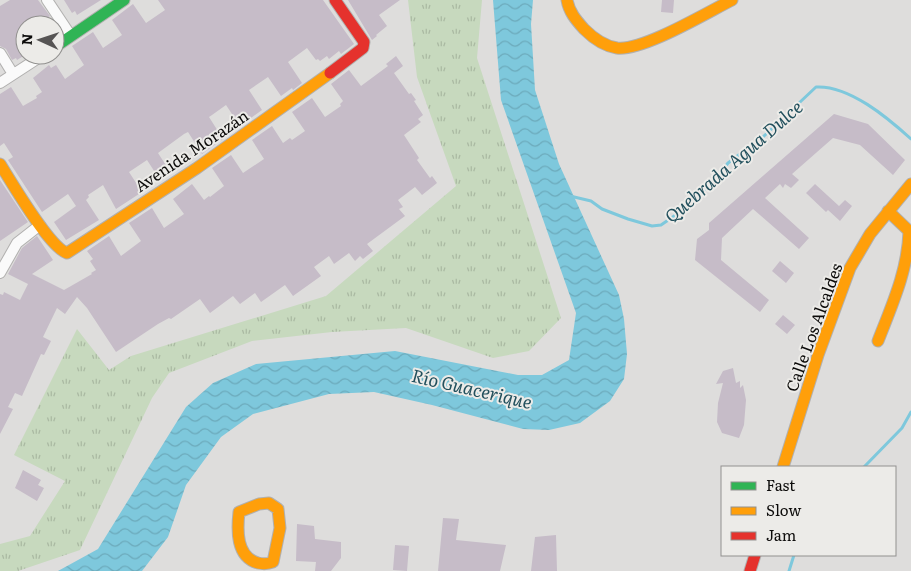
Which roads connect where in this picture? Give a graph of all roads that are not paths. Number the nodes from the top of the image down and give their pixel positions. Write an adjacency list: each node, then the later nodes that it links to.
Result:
1 (47, 0): 6 (street)
2 (124, 0): 6 (street)
3 (335, 0): 15 (street, Avenida Morazán)
4 (567, 0): 5 (street)
5 (732, 0)
6 (71, 36): 7 (street)
7 (65, 40)
8 (0, 53): 10 (street)
9 (27, 65): 10 (street)
10 (13, 74): 11 (street)
11 (0, 83)
12 (0, 164): 15 (street)
13 (911, 184): 14 (street, Calle Los Alcaldes)
14 (888, 211): 17 (street); 18 (street, Calle Los Alcaldes)
15 (40, 225): 16 (street)
16 (0, 274)
17 (878, 341)
18 (783, 466)
19 (755, 556): 21 (street)
20 (269, 568): 20 (street)
21 (750, 571)

